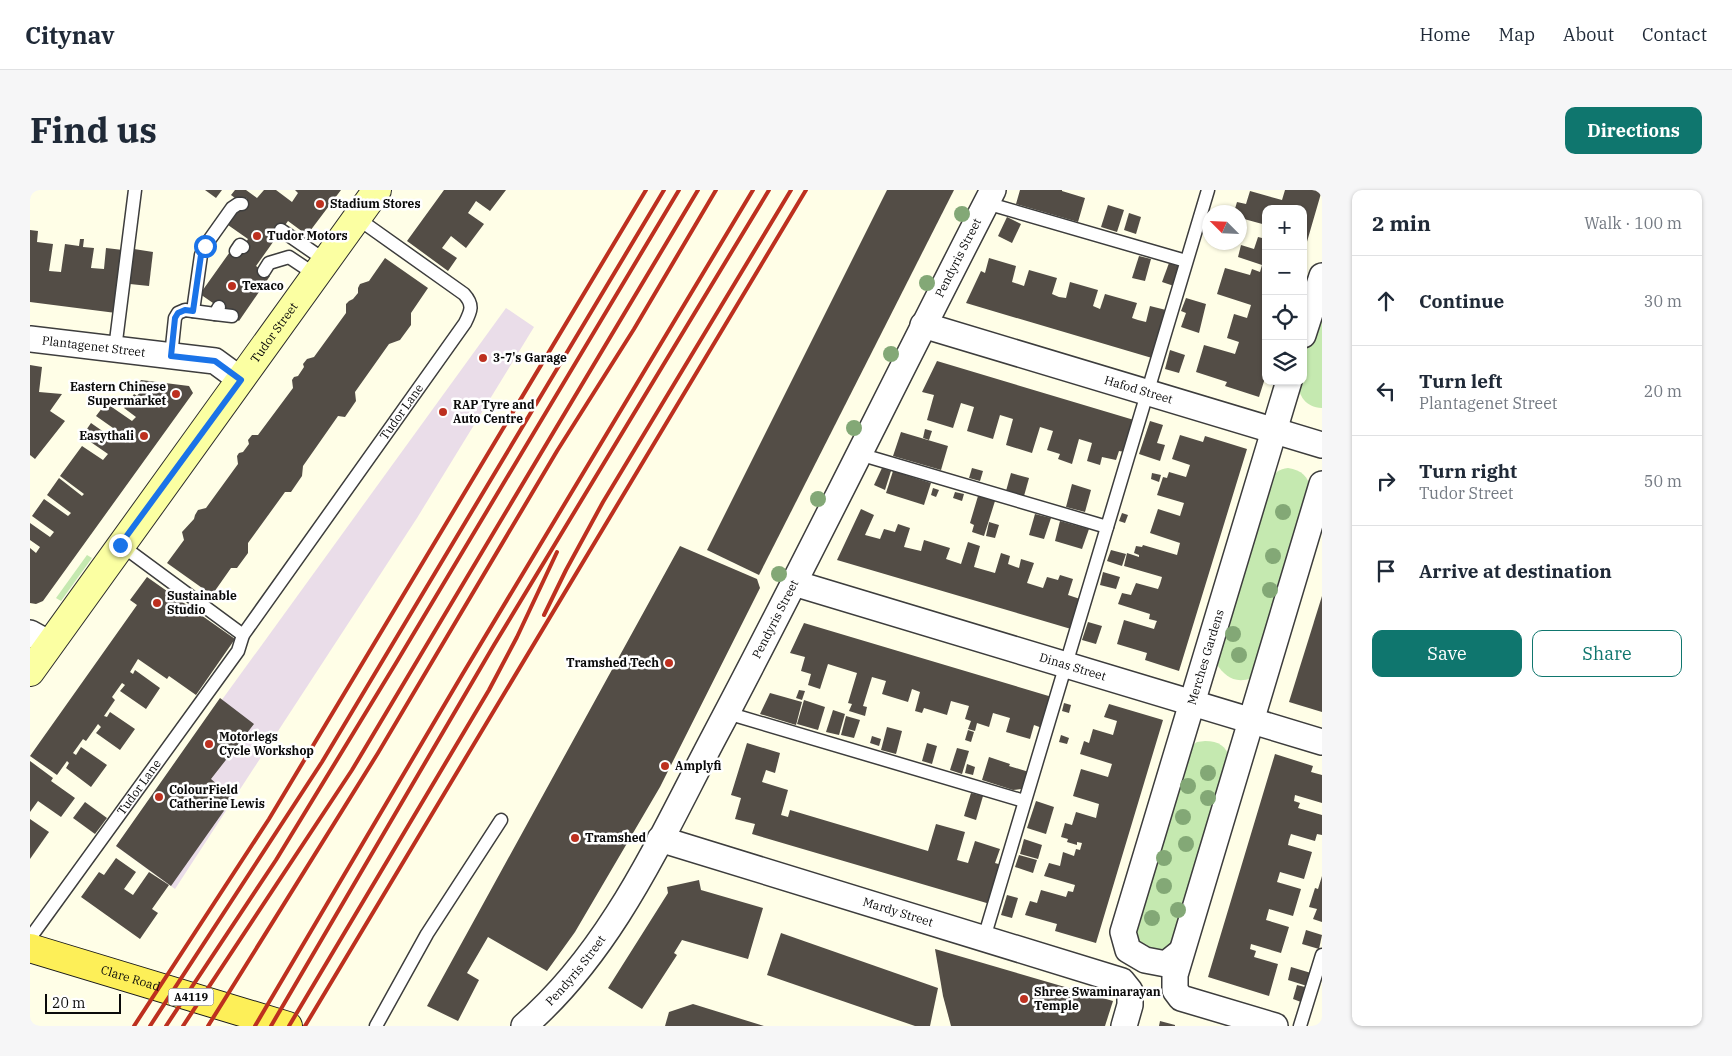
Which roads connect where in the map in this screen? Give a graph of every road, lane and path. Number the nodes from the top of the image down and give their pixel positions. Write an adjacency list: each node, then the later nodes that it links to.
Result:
1 (135, 190): 18 (lane)
2 (377, 190): 6 (street, Tudor Street)
3 (1208, 190): 8 (lane)
4 (990, 197): 8 (lane); 16 (street, Pendyris Street)
5 (242, 204): 13 (lane)
6 (357, 218): 10 (street, Tudor Street); 30 (lane, Tudor Lane)
7 (281, 230): 10 (lane)
8 (1186, 261): 22 (lane)
9 (265, 264): 10 (lane)
10 (321, 268): 20 (street, Tudor Street)
11 (1322, 276): 15 (street)
12 (205, 297): 13 (lane)
13 (193, 311): 14 (lane); 19 (lane)
14 (232, 316)
15 (1307, 323)
16 (923, 325): 22 (street, Hafod Street); 25 (street, Pendyris Street)
17 (30, 339): 18 (street, Plantagenet Street)
18 (115, 349): 19 (street, Plantagenet Street)
19 (171, 356): 20 (street, Plantagenet Street)
20 (241, 380): 28 (street, Tudor Street)
21 (1288, 385): 23 (street, Merches Gardens)
22 (1148, 392): 23 (street, Hafod Street); 27 (lane)
23 (1273, 430): 24 (street, Hafod Street); 34 (street, Merches Gardens)
24 (1322, 445)
25 (859, 454): 27 (lane); 29 (street, Pendyris Street)
26 (1322, 484): 36 (street)
27 (1107, 527): 32 (lane)
28 (120, 545): 30 (lane); 31 (street, Tudor Street)
29 (794, 583): 32 (street, Dinas Street); 35 (street, Pendyris Street)
30 (243, 635): 41 (lane, Tudor Lane)
31 (40, 639): 33 (street, Tudor Street)
32 (1066, 664): 34 (street, Dinas Street); 38 (lane)
33 (30, 672)
34 (1193, 702): 36 (street, Dinas Street); 44 (street, Merches Gardens)
35 (727, 712): 38 (lane); 40 (street, Pendyris Street)
36 (1251, 720): 37 (street, Dinas Street); 44 (street)
37 (1322, 742)
38 (1024, 800): 42 (lane)
39 (501, 820): 47 (lane)
40 (660, 839): 42 (street, Mardy Street); 48 (street, Pendyris Street)
41 (30, 938)
42 (984, 938): 49 (street, Mardy Street)
43 (30, 948): 46 (main road, Clare Road / A4119)
44 (1181, 952): 50 (street)
45 (1322, 955): 51 (lane)
46 (288, 1026)
47 (376, 1026)
48 (524, 1026)
49 (1124, 1026)
50 (1275, 1026)
51 (1300, 1026)

